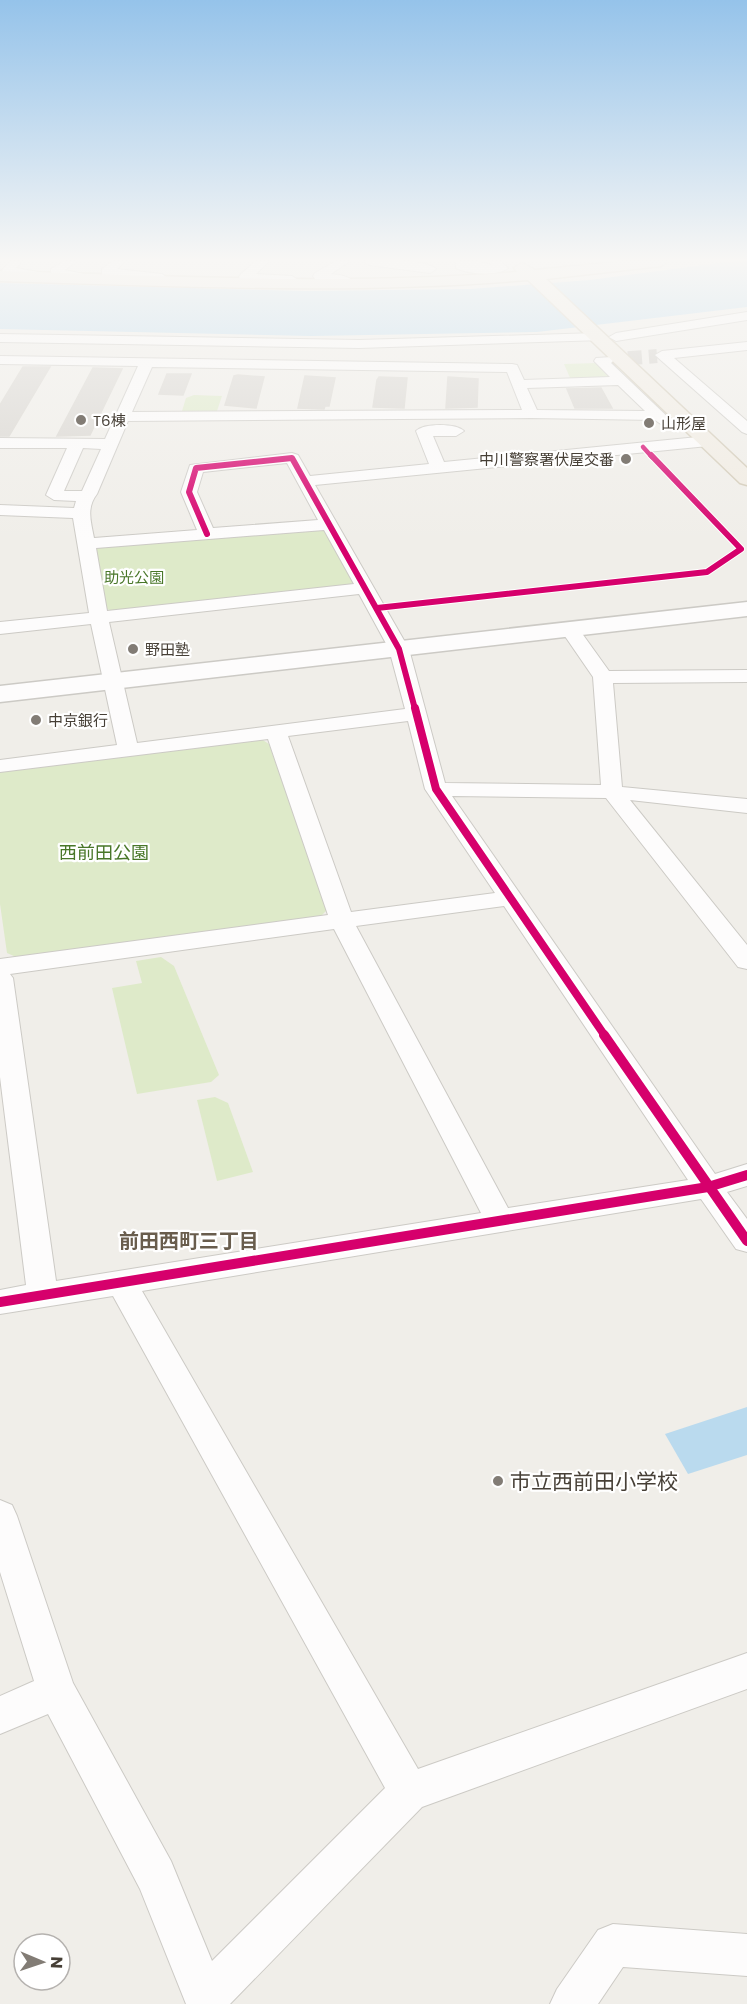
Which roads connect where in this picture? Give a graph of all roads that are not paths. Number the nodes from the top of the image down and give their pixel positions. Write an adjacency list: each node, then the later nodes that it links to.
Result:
1 (624, 355): 16 (main road)
2 (628, 355): 21 (main road)
3 (677, 355): 15 (street)
4 (0, 360): 6 (street)
5 (607, 360): 7 (street)
6 (147, 362): 8 (street); 12 (street)
7 (622, 381): 8 (street); 11 (street)
8 (519, 384): 9 (street)
9 (531, 414): 10 (street); 11 (street)
10 (503, 415): 12 (street); 13 (street)
11 (658, 416): 18 (street)
12 (122, 417): 20 (street)
13 (508, 430)
14 (466, 431): 22 (street)
15 (744, 435)
16 (708, 441): 18 (street); 23 (main road)
17 (0, 443): 19 (street)
18 (687, 443): 22 (street)
19 (77, 444): 20 (street); 25 (street)
20 (110, 444): 25 (street)
21 (747, 458)
22 (438, 468): 24 (street)
23 (747, 479)
24 (305, 481): 27 (street); 28 (street)
25 (83, 505): 26 (street); 29 (street)
26 (0, 510)
27 (329, 524): 28 (street); 30 (street)
28 (207, 534): 29 (street)
29 (86, 544): 32 (street)
30 (366, 588): 32 (street); 35 (street)
31 (747, 609): 34 (street)
32 (99, 617): 33 (street); 38 (street)
33 (0, 628)
34 (569, 629): 35 (street); 37 (street)
35 (399, 649): 38 (street); 40 (street)
36 (747, 676): 37 (street)
37 (603, 677): 45 (street)
38 (114, 681): 39 (street); 42 (street)
39 (0, 694)
40 (416, 714): 41 (street); 44 (street)
41 (276, 732): 42 (street); 48 (street)
42 (128, 750): 43 (street)
43 (0, 766)
44 (436, 789): 45 (street); 47 (street)
45 (612, 792): 46 (street); 49 (street)
46 (747, 806)
47 (511, 898): 48 (street); 53 (street)
48 (342, 922): 50 (street); 54 (street)
49 (747, 961)
50 (0, 967)
51 (0, 978): 57 (street)
52 (747, 1175): 53 (street)
53 (708, 1188): 54 (street); 55 (street)
54 (500, 1221): 56 (street)
55 (747, 1241)
56 (122, 1282): 57 (street); 63 (street)
57 (43, 1295): 58 (street)
58 (0, 1302)
59 (0, 1516): 61 (street)
60 (747, 1671): 63 (street)
61 (56, 1691): 62 (street); 65 (street)
62 (0, 1715)
63 (409, 1792): 65 (street)
64 (747, 1955): 66 (street)
65 (207, 2001)
66 (572, 2004)

